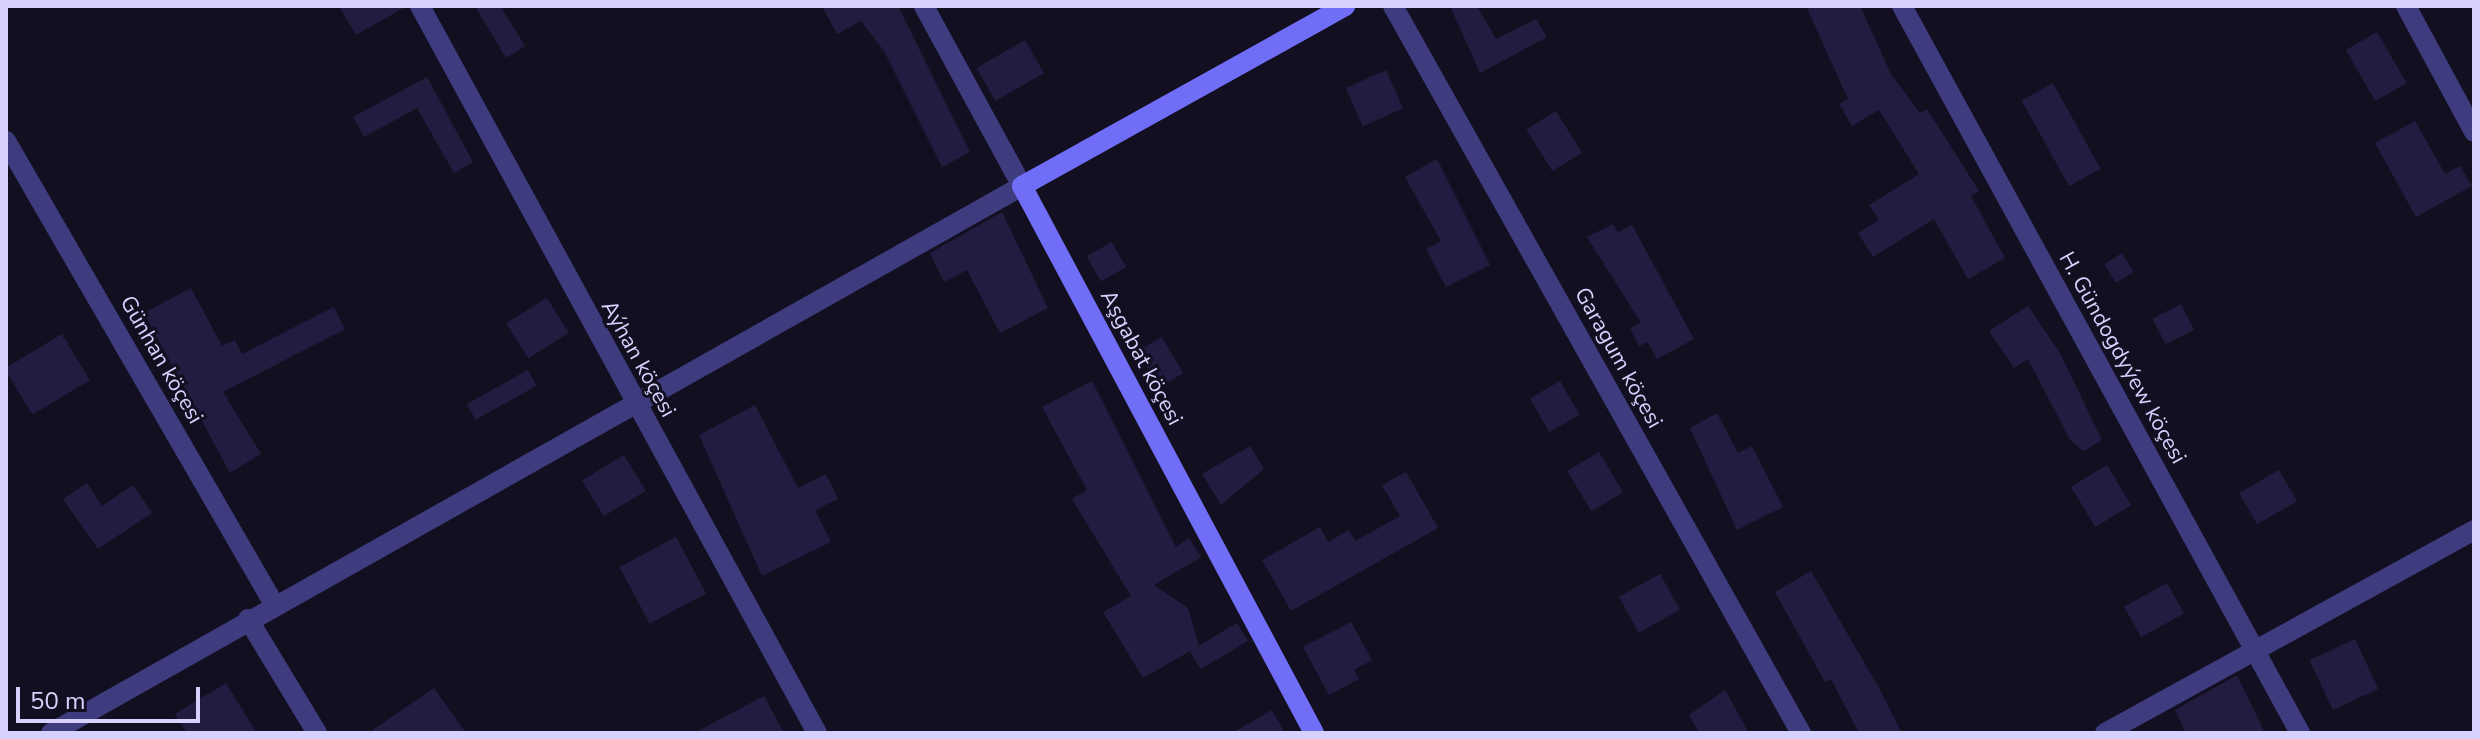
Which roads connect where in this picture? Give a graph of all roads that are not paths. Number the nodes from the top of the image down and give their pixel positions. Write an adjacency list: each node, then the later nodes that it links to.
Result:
1 (420, 6): 10 (street, Aýhan köçesi)
2 (924, 6): 9 (street, Aşgabat köçesi)
3 (1345, 6): 9 (street)
4 (1393, 6): 19 (street, Garagum köçesi)
5 (1902, 6): 14 (street, H. Gündogdyýew köçesi)
6 (2406, 6): 7 (street)
7 (2474, 132)
8 (6, 141): 12 (street, Günhan köçesi)
9 (1022, 186): 10 (street); 18 (street, Aşgabat köçesi)
10 (634, 403): 12 (street); 17 (street, Aýhan köçesi)
11 (2474, 530): 14 (street)
12 (274, 604): 13 (street)
13 (248, 619): 15 (street); 16 (street)
14 (2255, 651): 20 (street); 21 (street, H. Gündogdyýew köçesi)
15 (51, 733)
16 (317, 733)
17 (817, 733)
18 (1314, 733)
19 (1801, 733)
20 (2105, 733)
21 (2300, 733)

